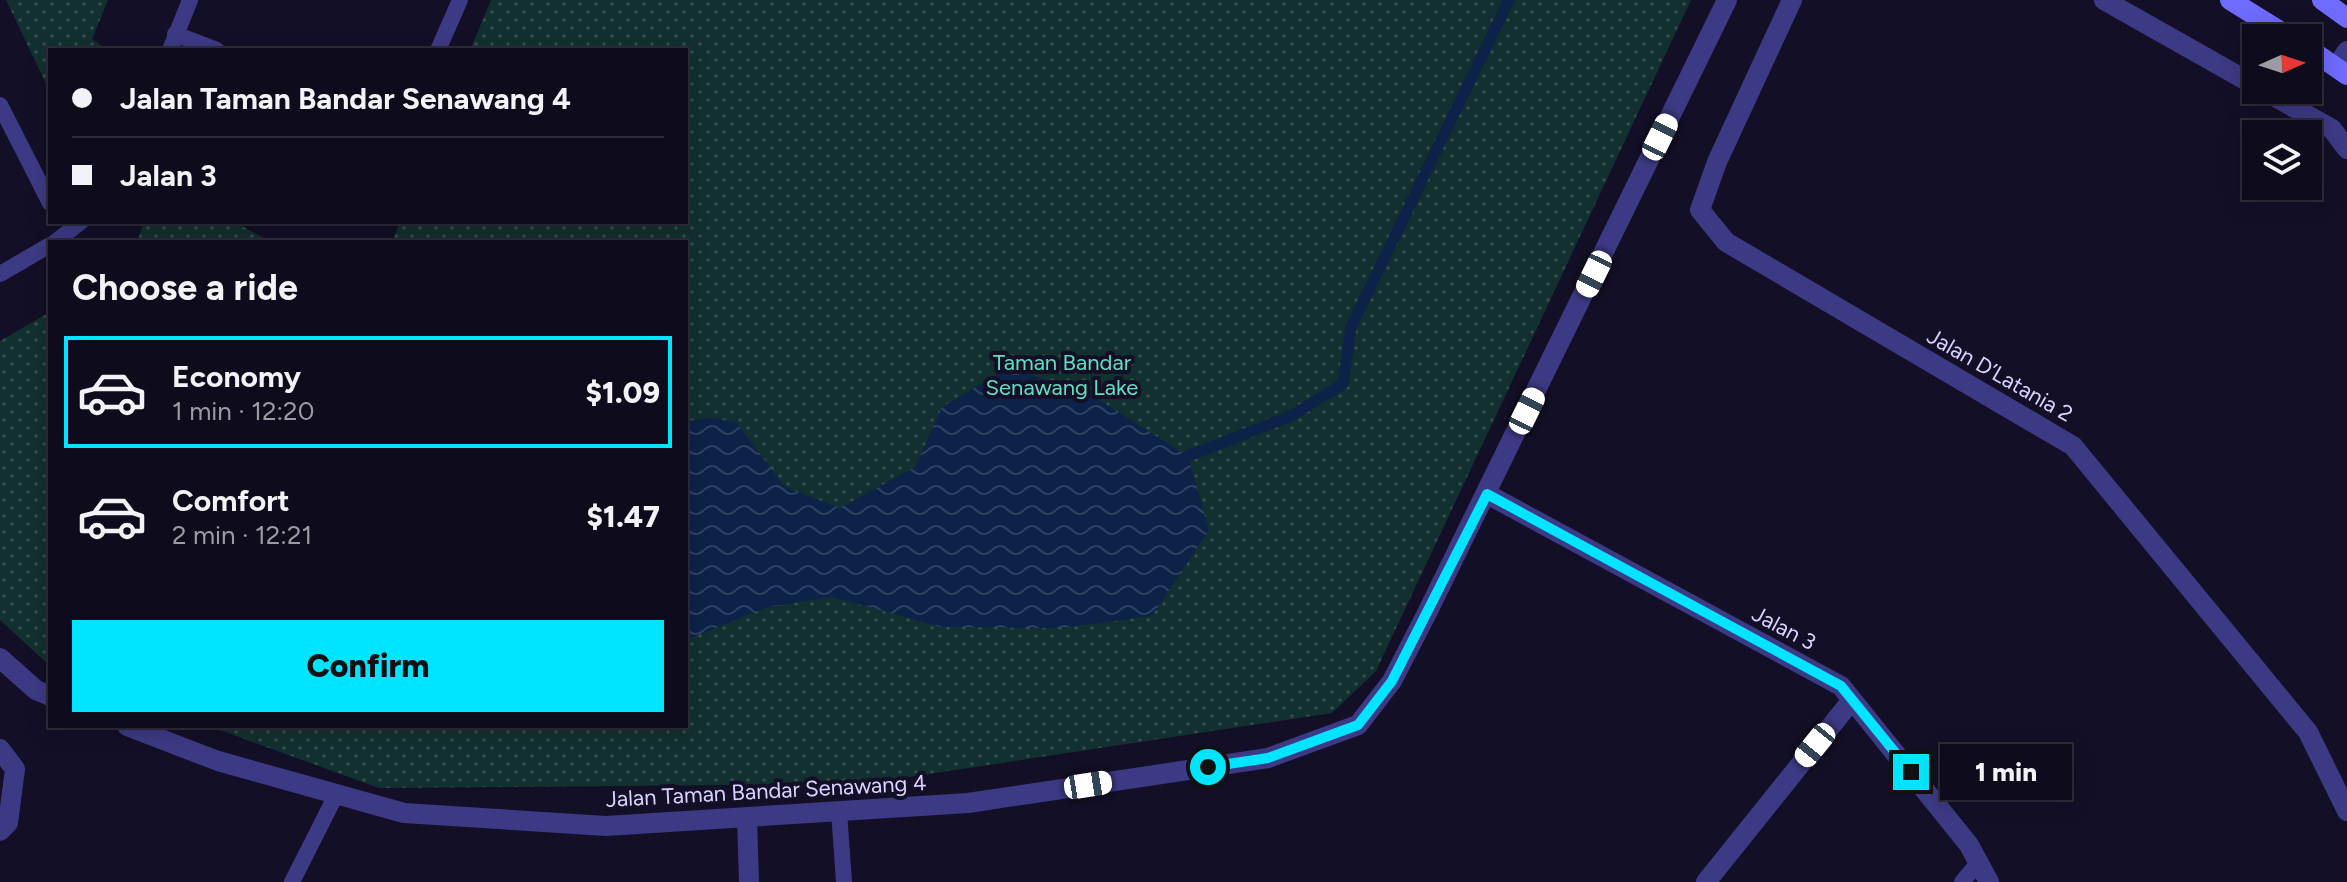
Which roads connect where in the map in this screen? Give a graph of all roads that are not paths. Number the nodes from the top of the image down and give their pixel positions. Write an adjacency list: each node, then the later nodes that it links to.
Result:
1 (190, 0): 10 (lane)
2 (460, 0): 12 (lane)
3 (1727, 0): 22 (street, Jalan Taman Bandar Senawang 4)
4 (1792, 0): 30 (street, Jalan D’Latania 2)
5 (2104, 0): 15 (street)
6 (2230, 0): 9 (street)
7 (2322, 0): 8 (street)
8 (2347, 18)
9 (2269, 24)
10 (172, 42): 11 (lane)
11 (206, 48)
12 (439, 48)
13 (2322, 54): 14 (street)
14 (2344, 64)
15 (2242, 78)
16 (2288, 104): 18 (street)
17 (0, 105): 19 (lane)
18 (2347, 149)
19 (48, 199)
20 (48, 246): 21 (lane)
21 (0, 274)
22 (1487, 494): 25 (street, Jalan 3); 29 (street, Jalan Taman Bandar Senawang 4)
23 (3, 666): 24 (street)
24 (48, 695)
25 (1852, 700): 33 (street, Jalan 3); 37 (street)
26 (132, 728): 28 (street, Jalan Taman Bandar Senawang 4)
27 (0, 749): 32 (street)
28 (337, 793): 31 (street, Jalan Taman Bandar Senawang 4); 34 (lane)
29 (839, 811): 31 (street, Jalan Taman Bandar Senawang 4); 36 (lane)
30 (2347, 811)
31 (747, 817): 35 (street)
32 (0, 831)
33 (1979, 862): 38 (lane); 39 (street, Jalan 3)
34 (292, 882)
35 (749, 882)
36 (844, 882)
37 (1706, 882)
38 (1962, 882)
39 (1989, 882)

